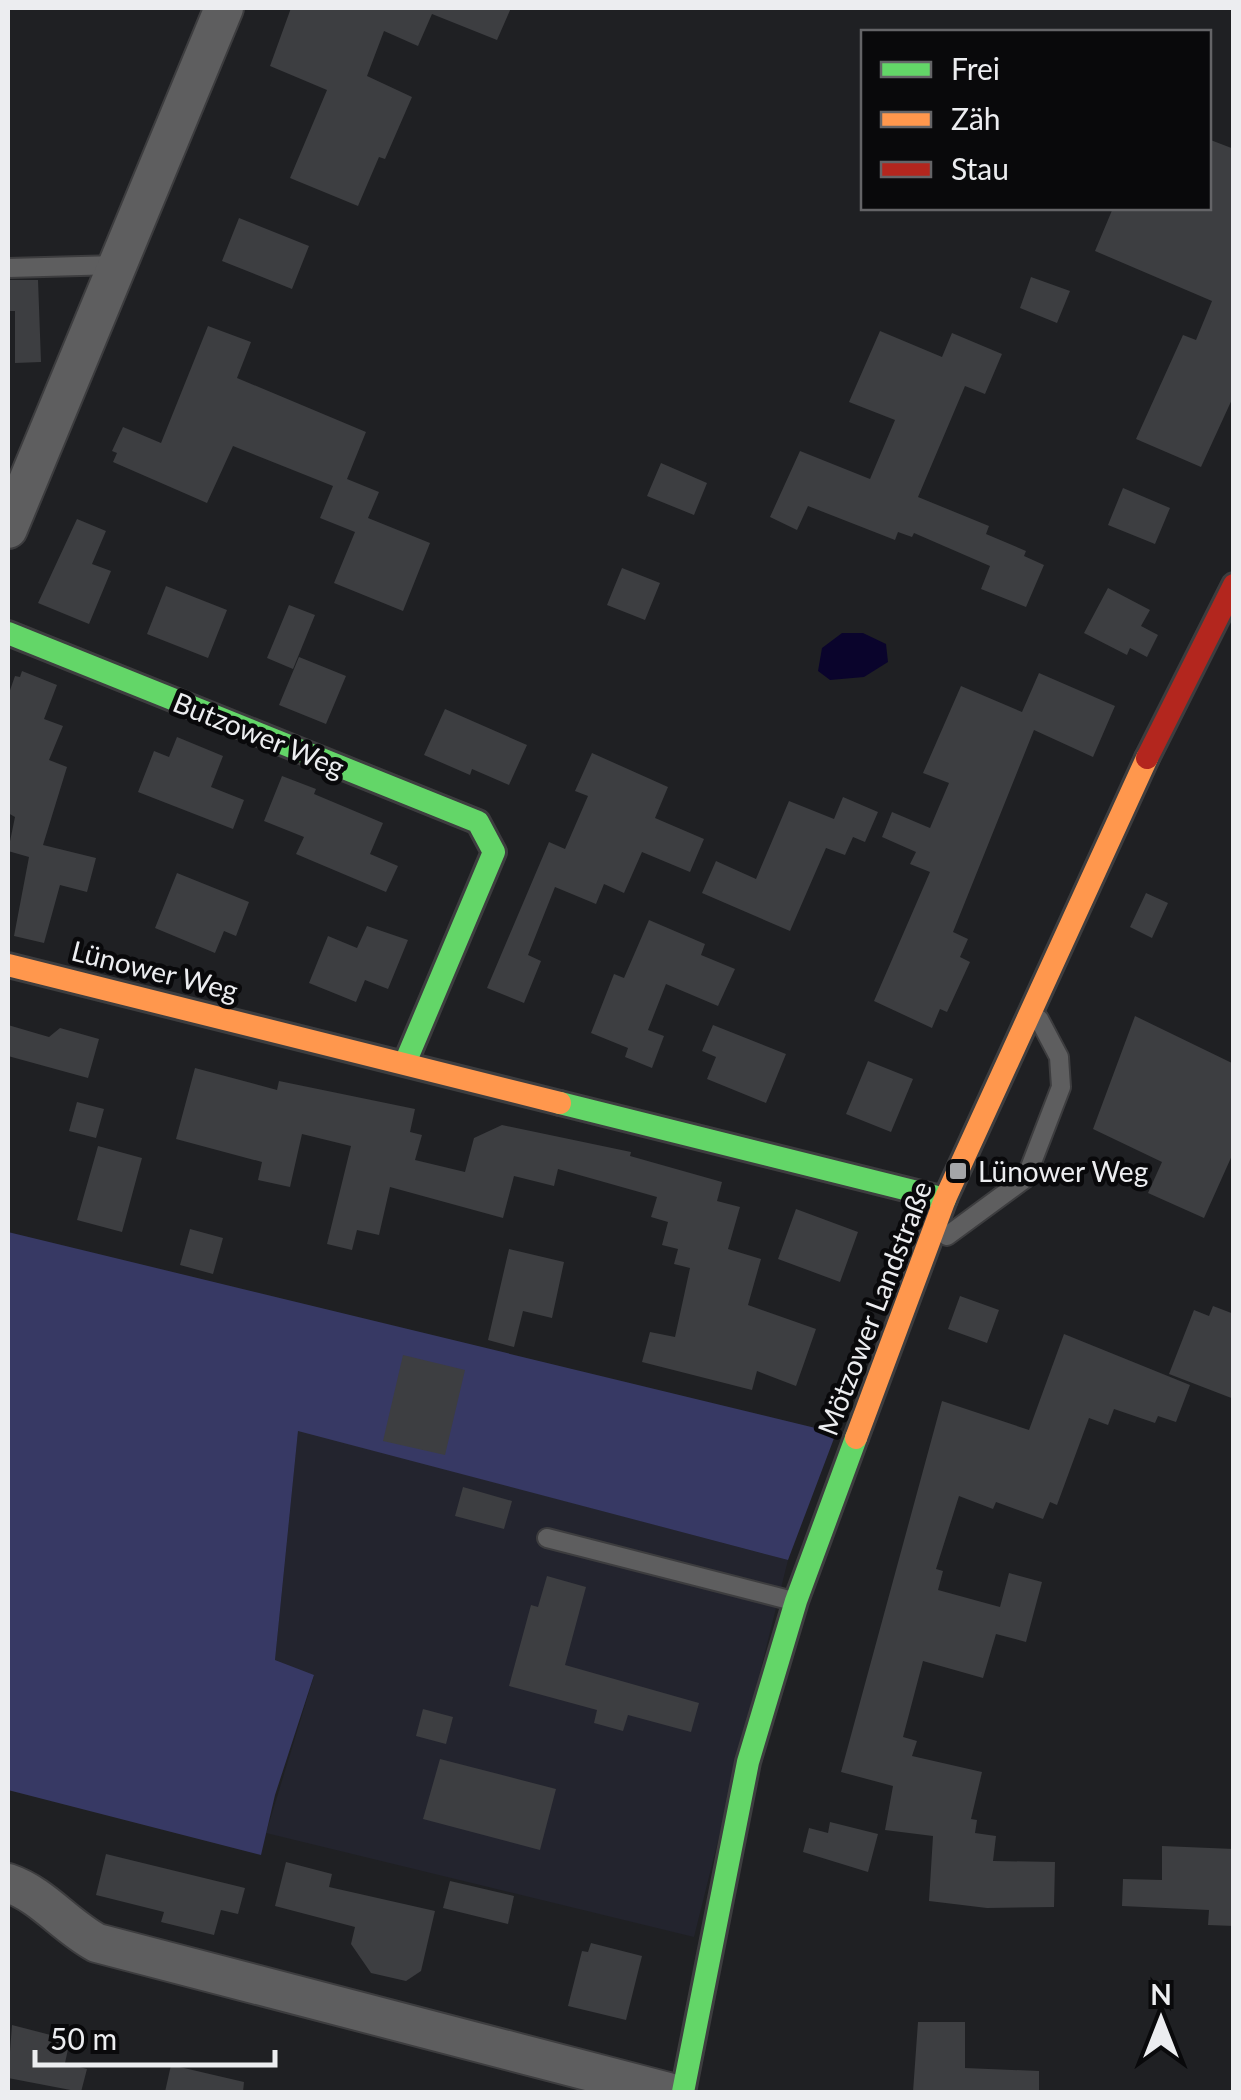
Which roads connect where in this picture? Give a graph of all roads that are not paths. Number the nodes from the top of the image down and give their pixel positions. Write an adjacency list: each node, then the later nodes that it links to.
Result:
1 (224, 8): 2 (street)
2 (118, 264): 3 (lane); 4 (street)
3 (8, 268)
4 (8, 530)
5 (1234, 585): 8 (street, Mötzower Landstraße)
6 (8, 633): 9 (street, Butzower Weg)
7 (8, 965): 9 (street, Lünower Weg)
8 (1032, 1008): 10 (street, Mötzower Landstraße); 11 (lane)
9 (405, 1063): 10 (street, Lünower Weg)
10 (945, 1200): 11 (street, Mötzower Landstraße)
11 (926, 1250): 13 (street, Mötzower Landstraße)
12 (547, 1538): 13 (lane)
13 (796, 1602): 16 (street, Mötzower Landstraße)
14 (8, 1882): 15 (street)
15 (668, 2092)
16 (683, 2092)

